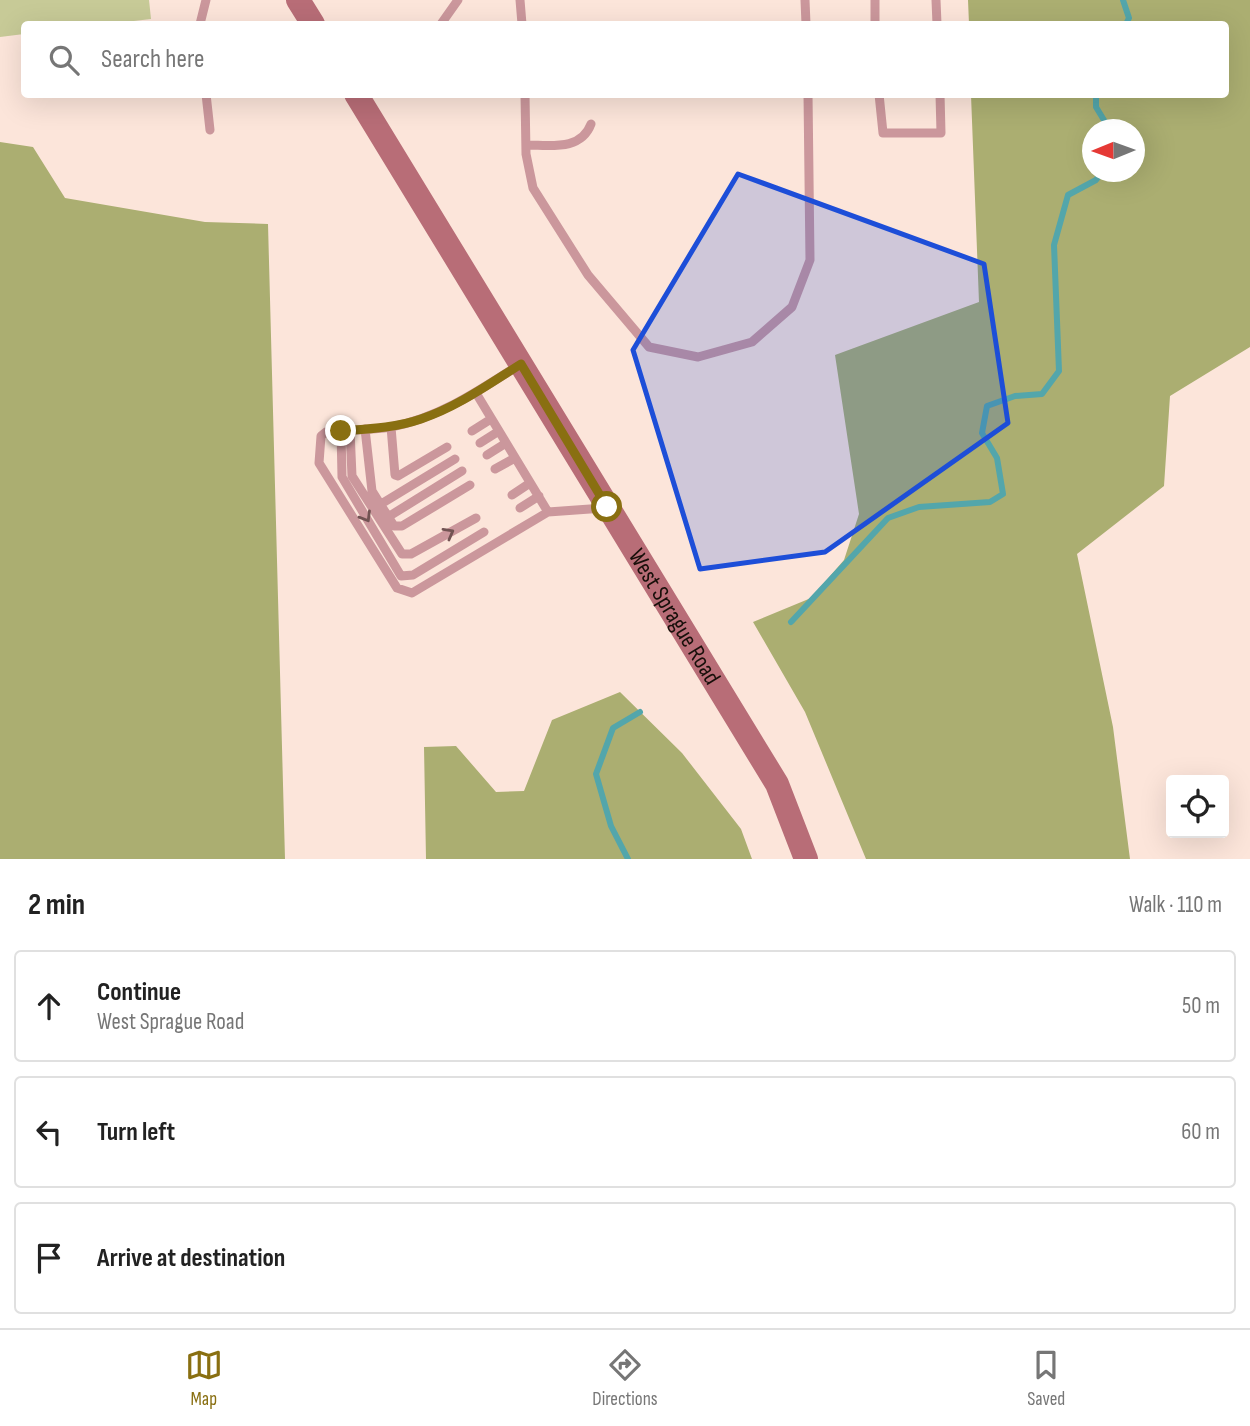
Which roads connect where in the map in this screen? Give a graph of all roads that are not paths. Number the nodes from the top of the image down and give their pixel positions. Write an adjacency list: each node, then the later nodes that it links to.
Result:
1 (206, 0): 8 (lane)
2 (298, 0): 9 (street)
3 (458, 0): 10 (lane)
4 (520, 0): 11 (lane)
5 (805, 0): 12 (lane)
6 (875, 0): 13 (lane)
7 (936, 0): 14 (lane)
8 (201, 21)
9 (311, 21)
10 (442, 21)
11 (522, 21)
12 (806, 21)
13 (875, 21)
14 (937, 21)
15 (206, 98): 22 (lane)
16 (358, 98): 24 (street, West Sprague Road)
17 (525, 98): 23 (lane)
18 (808, 98): 23 (lane)
19 (879, 98): 20 (lane)
20 (940, 98)
21 (591, 124): 23 (lane)
22 (210, 130)
23 (527, 145)
24 (521, 364): 25 (lane); 45 (street, West Sprague Road)
25 (476, 393): 26 (lane); 27 (lane)
26 (491, 419): 30 (lane); 31 (lane)
27 (391, 427): 28 (lane); 34 (lane)
28 (365, 429): 29 (lane); 44 (lane)
29 (346, 430): 47 (lane); 49 (lane, one-way to 49); 50 (lane, one-way to 50)
30 (472, 431)
31 (499, 431): 32 (lane); 33 (lane)
32 (480, 443)
33 (506, 443): 35 (lane); 36 (lane)
34 (447, 447)
35 (487, 455)
36 (515, 458): 38 (lane); 40 (lane)
37 (455, 459): 44 (lane)
38 (495, 469)
39 (462, 471): 48 (lane)
40 (530, 483): 42 (lane); 43 (lane)
41 (470, 485): 48 (lane)
42 (512, 495)
43 (538, 496): 46 (lane); 47 (lane)
44 (380, 504): 48 (lane)
45 (607, 507): 47 (lane); 51 (street, West Sprague Road)
46 (520, 508)
47 (548, 512)
48 (388, 517)
49 (476, 518)
50 (484, 532)
51 (806, 859)

